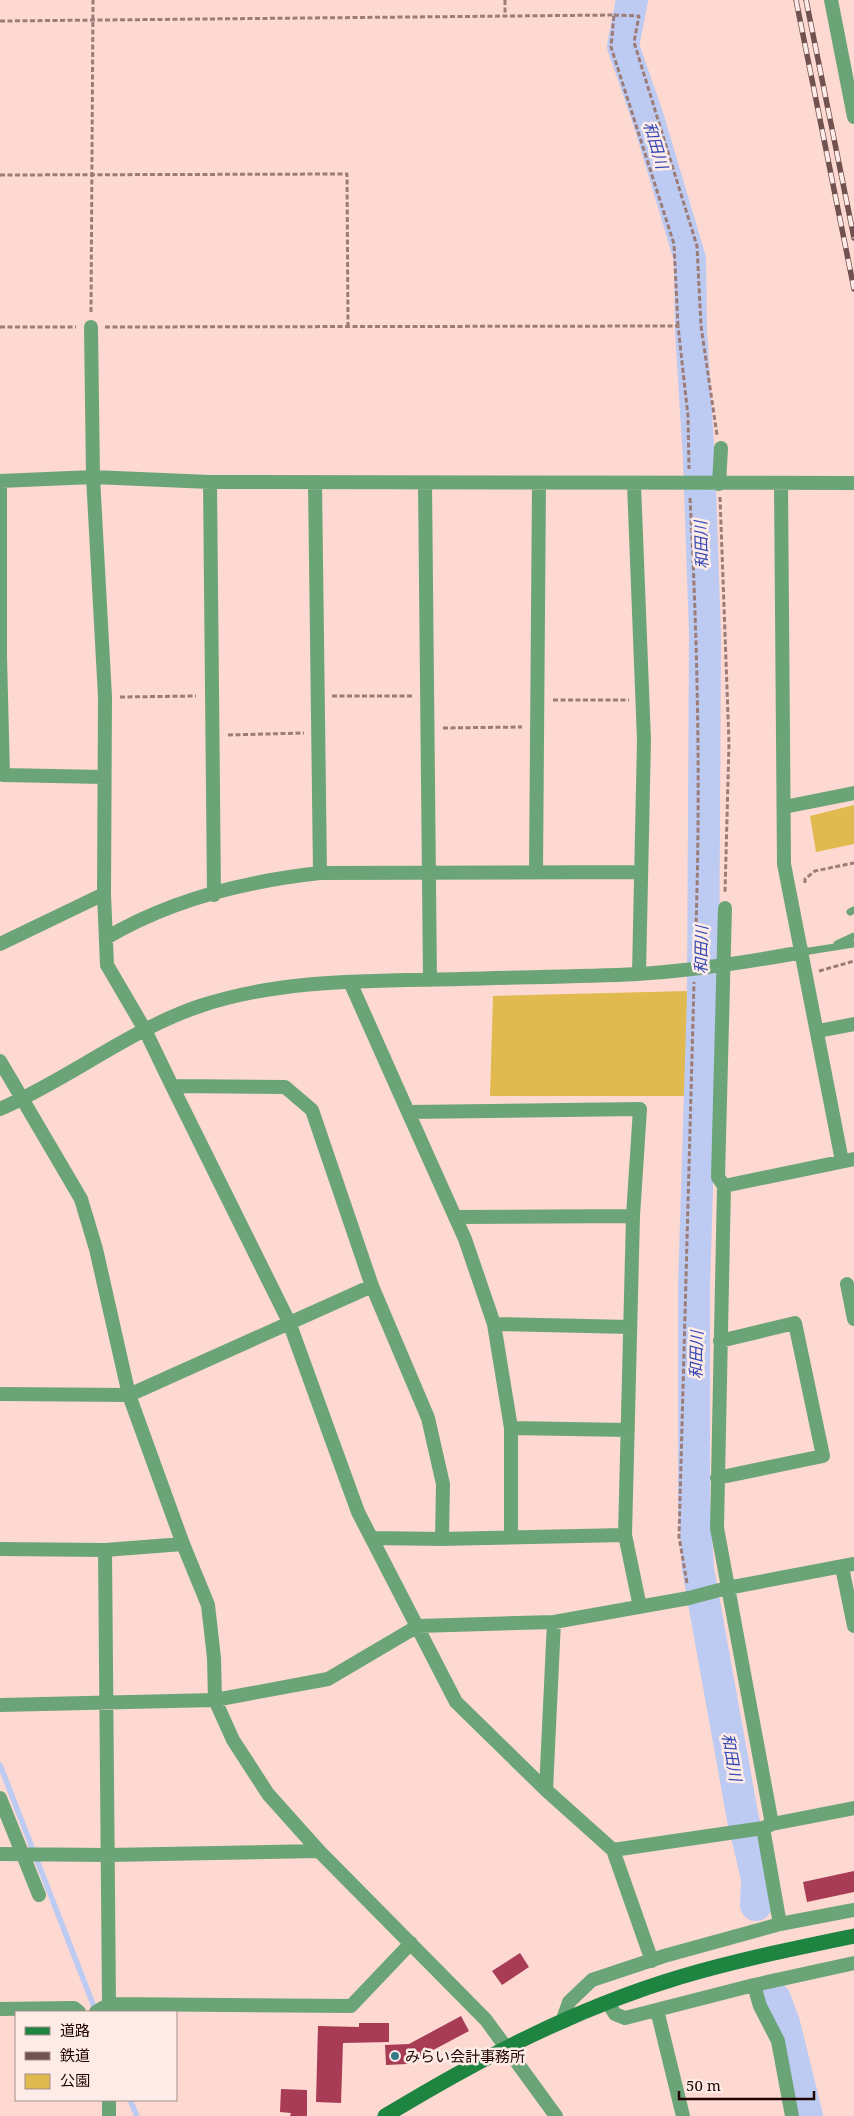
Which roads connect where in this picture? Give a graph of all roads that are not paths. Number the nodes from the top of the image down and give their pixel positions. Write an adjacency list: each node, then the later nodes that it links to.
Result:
1 (831, 0): 2 (street)
2 (854, 117)
3 (91, 327): 5 (street)
4 (721, 448): 13 (street)
5 (93, 477): 6 (street); 7 (street); 16 (street)
6 (0, 481): 15 (street)
7 (210, 482): 8 (street); 24 (street)
8 (316, 482): 9 (street); 22 (street)
9 (425, 483): 10 (street); 19 (street)
10 (539, 483): 12 (street); 20 (street)
11 (854, 483): 14 (street)
12 (634, 484): 13 (street); 21 (street)
13 (719, 484): 14 (street)
14 (781, 484): 18 (street)
15 (0, 657): 16 (street)
16 (104, 777): 23 (street)
17 (854, 793): 18 (street)
18 (784, 806): 31 (street)
19 (428, 872): 20 (street); 22 (street); 34 (street)
20 (536, 872): 21 (street)
21 (641, 872): 33 (street)
22 (320, 873): 24 (street)
23 (104, 894): 27 (street); 28 (street)
24 (214, 895): 27 (street)
25 (725, 908): 32 (street)
26 (854, 936): 30 (lane)
27 (106, 938): 37 (street)
28 (0, 944)
29 (854, 944): 30 (lane)
30 (830, 947): 31 (lane)
31 (803, 952): 32 (street); 38 (street)
32 (723, 965): 33 (street); 45 (street)
33 (638, 974): 34 (street)
34 (430, 980): 35 (street)
35 (350, 982): 37 (street); 43 (street)
36 (854, 1024): 38 (street)
37 (145, 1030): 40 (street); 41 (street)
38 (818, 1031): 44 (street)
39 (0, 1061): 41 (street)
40 (172, 1086): 49 (street); 51 (street)
41 (23, 1099): 42 (street); 56 (street)
42 (0, 1109)
43 (408, 1112): 46 (street); 47 (street)
44 (848, 1160): 45 (street)
45 (724, 1186): 54 (street)
46 (633, 1216): 47 (street); 53 (street)
47 (455, 1217): 52 (street)
48 (847, 1284): 50 (street)
49 (372, 1286): 51 (street); 63 (street)
50 (854, 1319)
51 (289, 1322): 56 (street); 61 (street)
52 (494, 1324): 53 (street); 57 (street)
53 (630, 1327): 58 (street)
54 (720, 1341): 59 (street); 59 (street)
55 (0, 1394): 56 (street)
56 (129, 1395): 64 (street)
57 (510, 1428): 58 (street); 62 (street)
58 (628, 1430): 60 (street)
59 (717, 1478): 68 (street)
60 (625, 1535): 62 (street); 69 (street)
61 (372, 1538): 63 (street); 71 (street)
62 (512, 1538): 63 (street)
63 (442, 1539)
64 (183, 1544): 66 (street); 73 (street)
65 (0, 1549): 66 (street)
66 (105, 1550): 74 (street)
67 (848, 1565): 68 (street); 72 (street)
68 (721, 1590): 69 (street); 79 (street)
69 (640, 1607): 70 (street)
70 (554, 1622): 71 (street); 76 (street)
71 (418, 1626): 73 (street); 76 (street)
72 (854, 1626)
73 (216, 1700): 74 (street); 81 (street)
74 (106, 1703): 75 (street); 84 (street)
75 (0, 1705)
76 (546, 1790): 80 (street)
77 (0, 1798): 83 (street)
78 (854, 1808): 79 (street)
79 (765, 1827): 80 (street); 87 (street)
80 (613, 1850): 90 (street)
81 (319, 1851): 84 (street); 89 (street)
82 (0, 1854): 83 (street)
83 (24, 1854): 84 (street); 85 (street)
84 (108, 1855): 94 (street)
85 (39, 1895)
86 (854, 1910): 87 (street)
87 (780, 1924): 90 (street)
88 (854, 1936): 93 (street)
89 (411, 1943): 94 (street); 99 (street)
90 (652, 1960): 98 (street)
91 (853, 1967): 92 (street)
92 (754, 1985): 96 (street); 105 (street)
93 (608, 2003): 96 (street); 98 (street)
94 (103, 2008)
95 (0, 2009): 97 (street)
96 (657, 2010): 104 (street)
97 (78, 2011)
98 (562, 2022): 99 (street)
99 (506, 2047): 102 (street); 103 (street)
100 (109, 2101): 101 (street)
101 (108, 2116)
102 (385, 2116)
103 (556, 2116)
104 (683, 2116)
105 (791, 2116)

